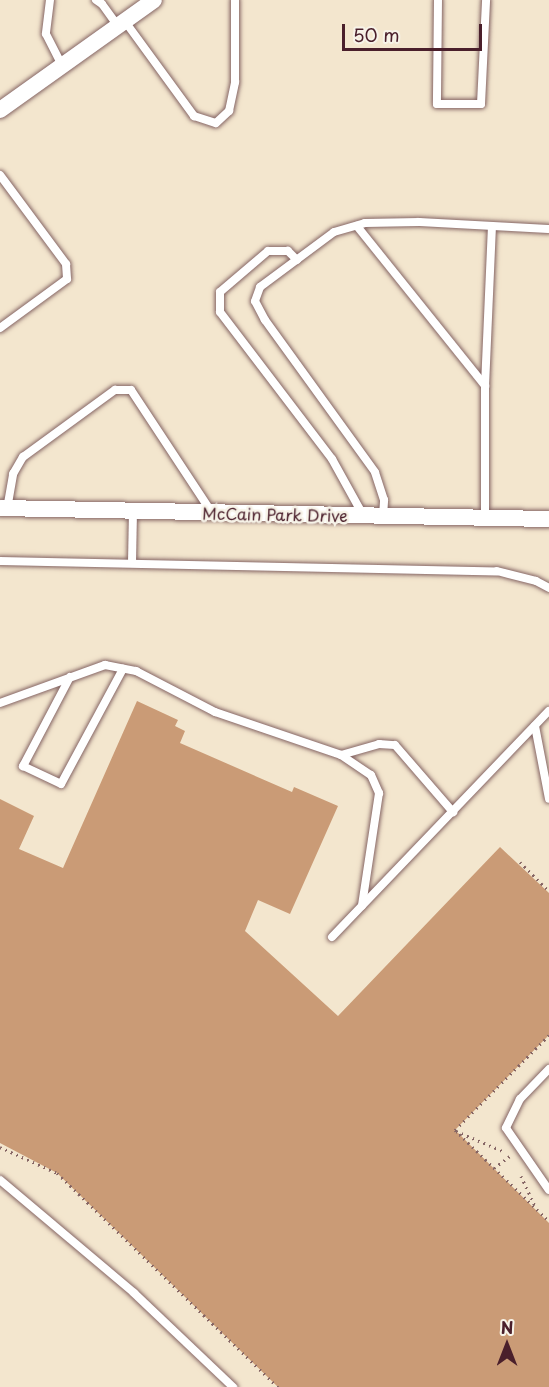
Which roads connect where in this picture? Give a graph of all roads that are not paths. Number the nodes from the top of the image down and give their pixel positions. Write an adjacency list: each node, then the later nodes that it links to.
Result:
1 (50, 0): 8 (lane)
2 (96, 0): 7 (lane)
3 (154, 0): 7 (street)
4 (235, 0): 7 (lane)
5 (438, 0): 6 (lane)
6 (486, 0)
7 (120, 22): 8 (street)
8 (62, 65): 9 (street)
9 (0, 110)
10 (0, 175): 15 (lane)
11 (357, 226): 12 (lane); 14 (lane); 16 (lane)
12 (492, 226): 13 (lane); 16 (lane)
13 (549, 229)
14 (297, 260): 20 (lane); 21 (lane)
15 (0, 328)
16 (484, 386): 22 (lane)
17 (4, 508): 18 (street, McCain Park Drive); 19 (lane)
18 (133, 511): 19 (street, McCain Park Drive); 25 (lane)
19 (212, 513): 20 (street, McCain Park Drive)
20 (363, 516): 21 (street, McCain Park Drive)
21 (383, 516): 22 (street, McCain Park Drive)
22 (485, 518): 23 (street, McCain Park Drive)
23 (549, 519)
24 (0, 561): 25 (lane)
25 (132, 563): 26 (lane)
26 (549, 588)
27 (123, 669): 28 (lane); 28 (lane); 32 (lane)
28 (70, 677): 29 (lane)
29 (0, 703)
30 (549, 711): 31 (lane)
31 (535, 726): 33 (lane); 34 (lane)
32 (340, 755): 34 (lane); 35 (lane)
33 (549, 798)
34 (453, 812): 35 (lane)
35 (362, 906): 36 (lane)
36 (332, 937)
37 (549, 1069): 39 (lane)
38 (0, 1180): 40 (lane)
39 (549, 1190)
40 (233, 1387)

